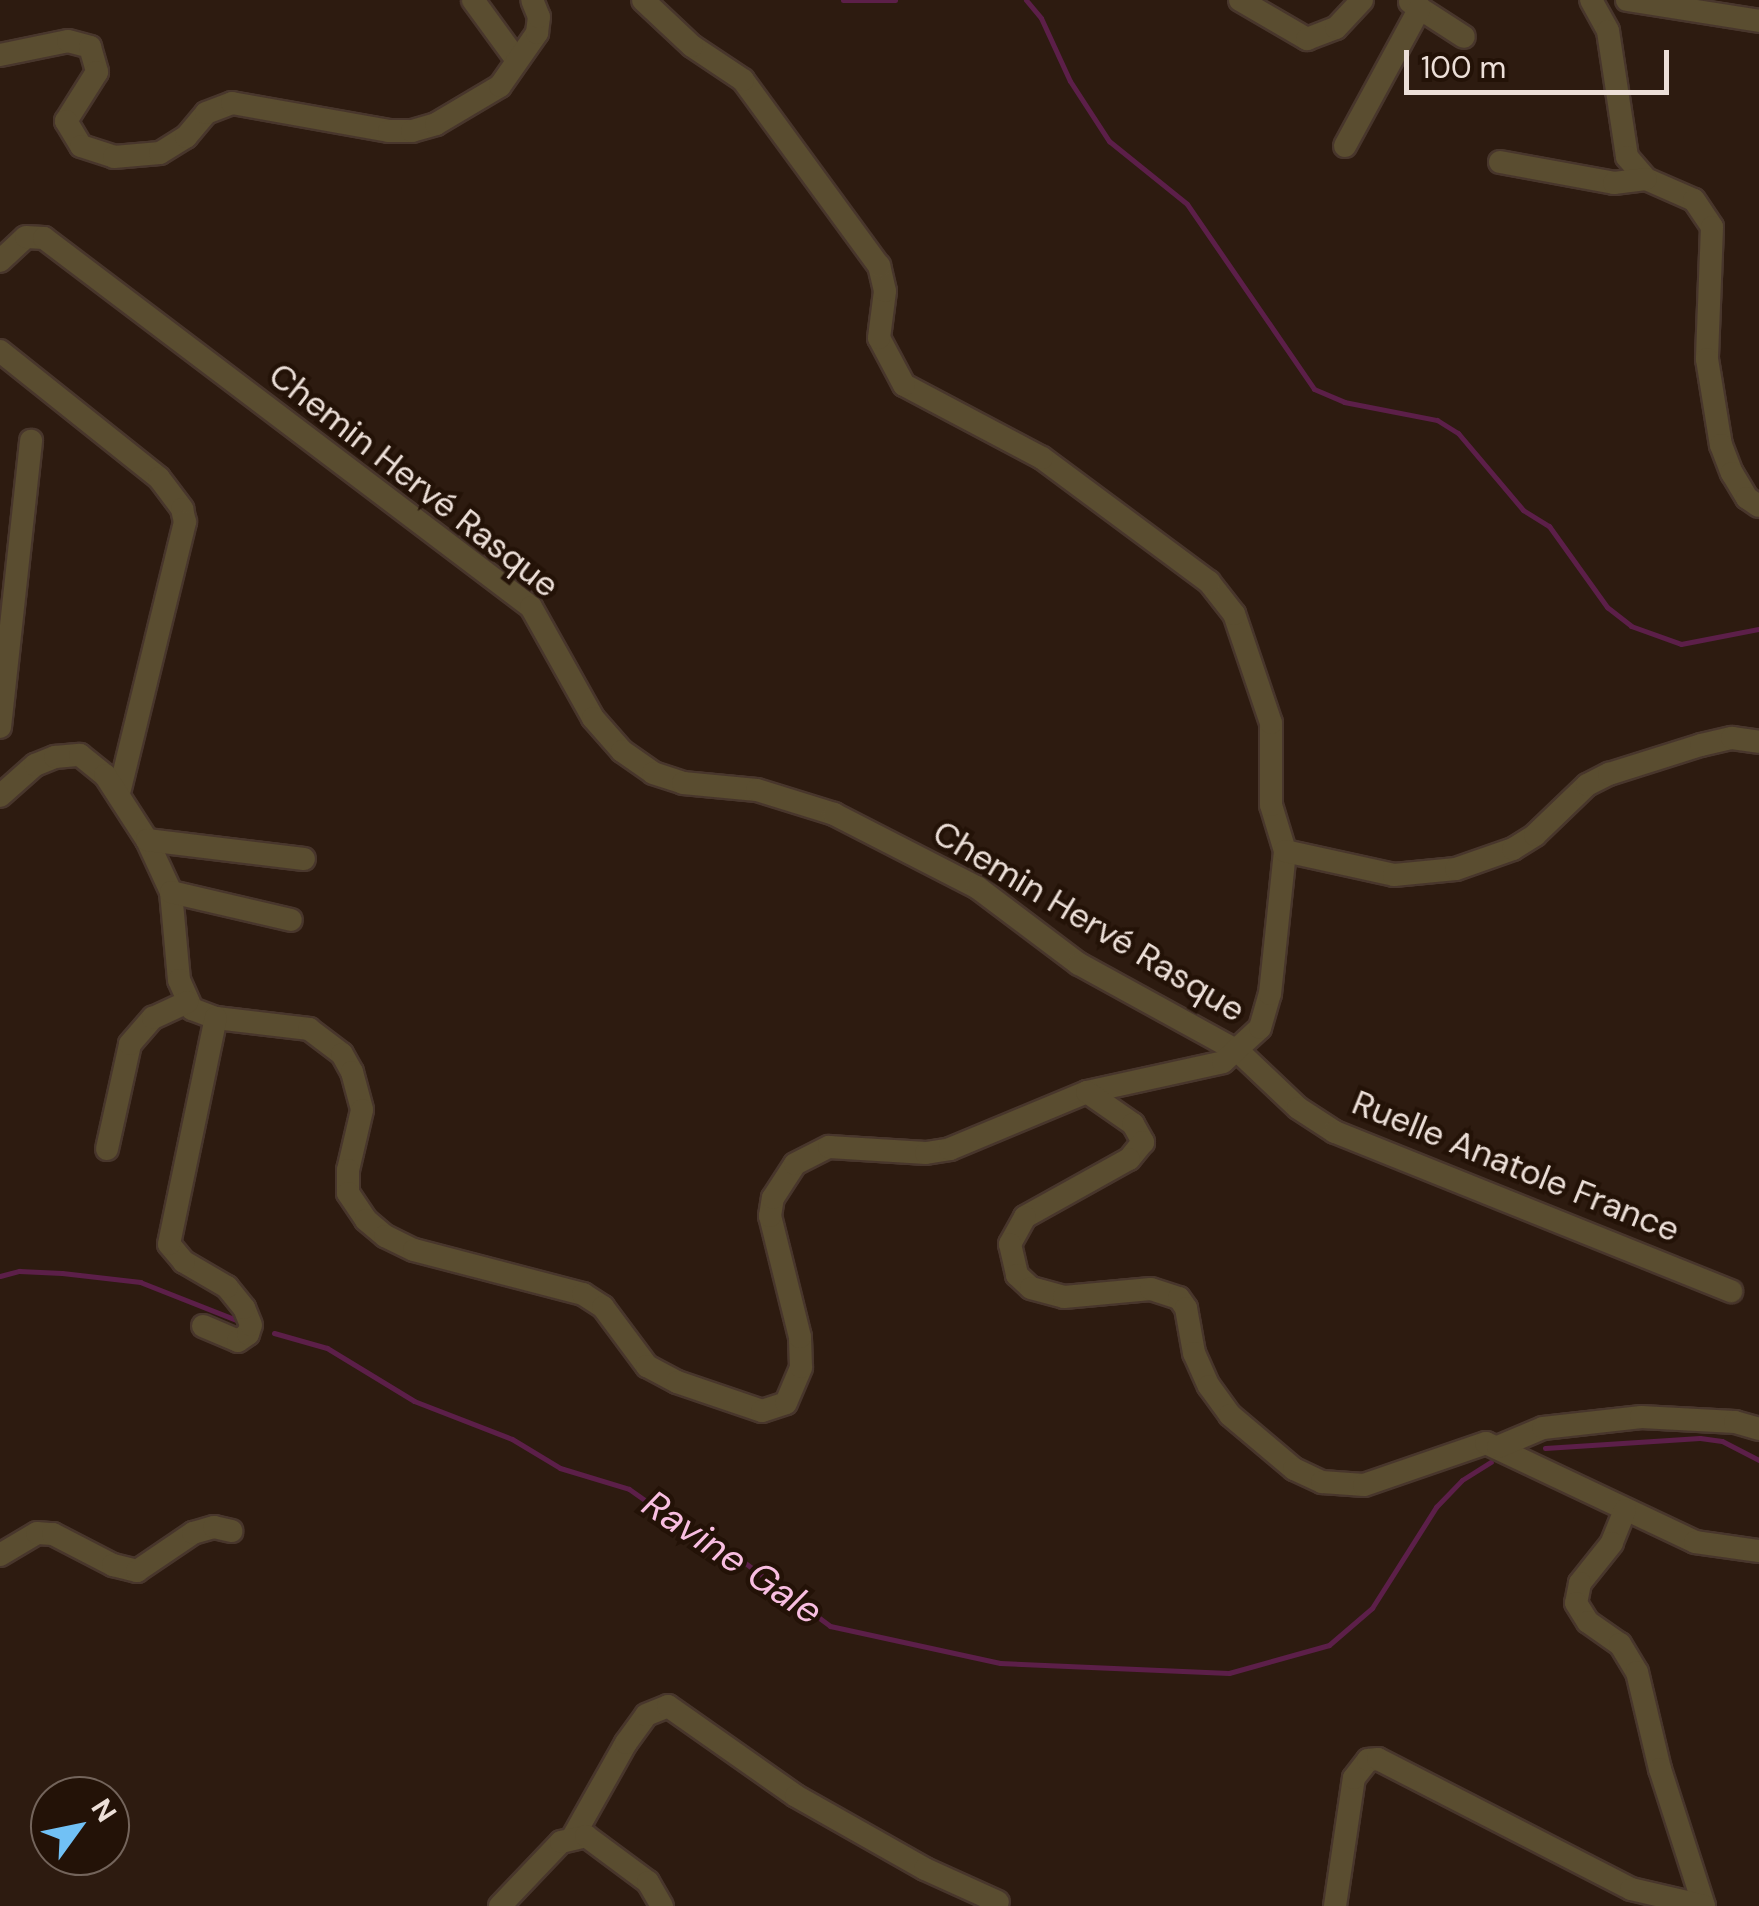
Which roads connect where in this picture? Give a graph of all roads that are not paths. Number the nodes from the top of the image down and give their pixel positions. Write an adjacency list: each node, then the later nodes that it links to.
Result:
1 (473, 0): 12 (street)
2 (532, 0): 12 (street)
3 (643, 0): 25 (street)
4 (1240, 0): 5 (street)
5 (1362, 0)
6 (1591, 0): 15 (street)
7 (1627, 0): 9 (street)
8 (1413, 4): 10 (street); 13 (street)
9 (1759, 21)
10 (1464, 36)
11 (0, 55): 12 (street)
12 (516, 59)
13 (1345, 146)
14 (1500, 162): 15 (street)
15 (1646, 179): 19 (street)
16 (0, 261): 31 (street, Chemin Hervé Rasque)
17 (0, 351): 22 (street)
18 (31, 441): 20 (street)
19 (1759, 506)
20 (0, 728)
21 (1759, 742): 25 (street)
22 (118, 792): 23 (street); 24 (street)
23 (0, 796)
24 (147, 840): 26 (street); 27 (street)
25 (1285, 851): 31 (street)
26 (304, 860)
27 (171, 892): 28 (street); 29 (street)
28 (291, 920)
29 (187, 1002): 30 (street); 33 (street)
30 (216, 1018): 32 (street); 35 (street)
31 (1238, 1052): 32 (street); 34 (street, Ruelle Anatole France)
32 (1087, 1092): 37 (street)
33 (106, 1149)
34 (1730, 1290)
35 (203, 1326)
36 (1759, 1428): 37 (street)
37 (1498, 1447): 38 (street)
38 (1625, 1510): 40 (street); 47 (street)
39 (232, 1531): 41 (street)
40 (1759, 1551)
41 (0, 1555)
42 (573, 1836): 43 (street); 44 (street); 45 (street)
43 (998, 1902)
44 (500, 1906)
45 (662, 1906)
46 (1335, 1906): 47 (street)
47 (1704, 1906)

